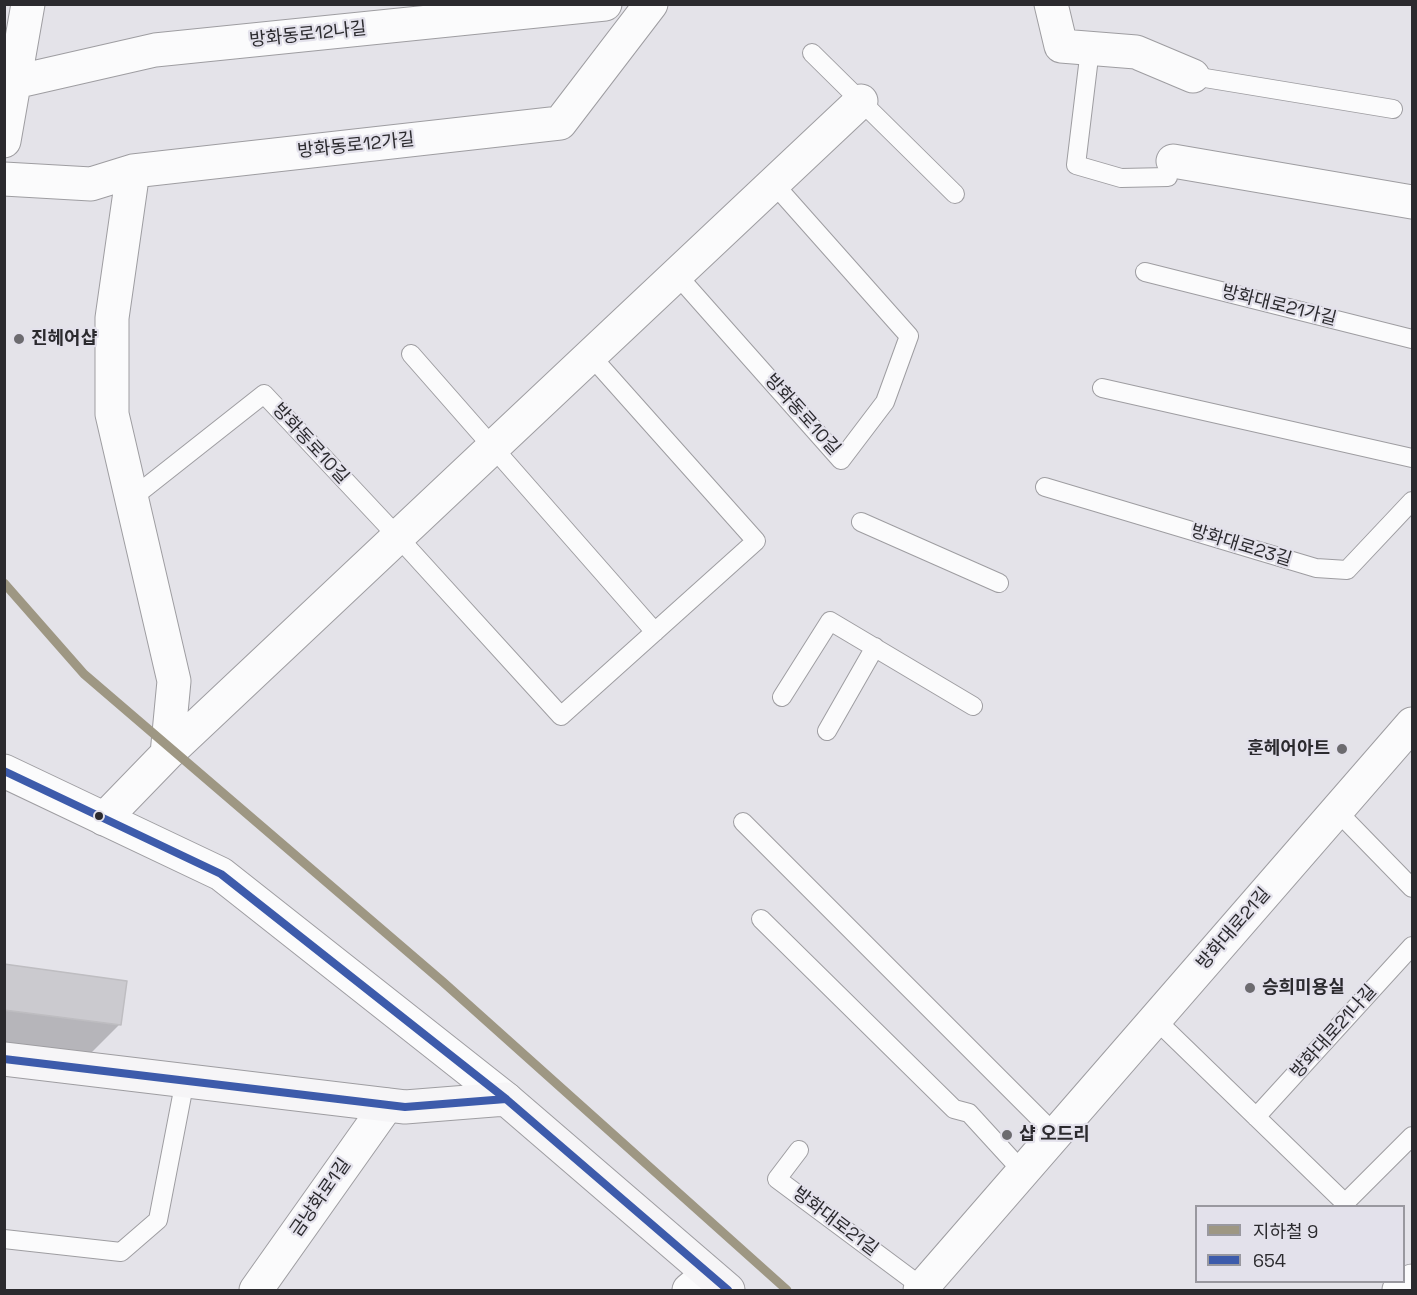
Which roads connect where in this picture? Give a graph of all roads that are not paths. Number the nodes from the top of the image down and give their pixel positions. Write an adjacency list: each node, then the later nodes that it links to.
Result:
1 (28, 4): 8 (street)
2 (605, 4): 8 (street, 방화동로12나길)
3 (651, 4): 13 (street, 방화동로12가길)
4 (1051, 4): 5 (street)
5 (1090, 49): 7 (street); 12 (lane)
6 (812, 53): 9 (lane)
7 (1193, 76): 10 (lane)
8 (15, 82): 11 (street)
9 (861, 101): 15 (street); 16 (lane)
10 (1393, 109)
11 (4, 141)
12 (1171, 169): 17 (street)
13 (133, 171): 14 (street, 방화동로12가길); 27 (street)
14 (4, 179)
15 (774, 184): 19 (street); 19 (lane, 방화동로10길)
16 (955, 194)
17 (1413, 202)
18 (1145, 272): 20 (lane, 방화대로21가길)
19 (677, 275): 22 (street)
20 (1413, 339)
21 (411, 354): 24 (lane)
22 (591, 356): 24 (street); 32 (lane, 방화동로10길)
23 (1102, 388): 25 (lane)
24 (493, 448): 30 (street); 32 (lane)
25 (1413, 458)
26 (1045, 488): 28 (lane, 방화대로23길)
27 (131, 498): 30 (lane, 방화동로10길); 38 (street)
28 (1413, 501)
29 (861, 522): 31 (lane)
30 (398, 537): 32 (lane, 방화동로10길); 38 (street)
31 (999, 582)
32 (655, 632)
33 (875, 647): 34 (lane); 35 (lane); 37 (lane)
34 (782, 697)
35 (973, 706)
36 (1413, 724): 40 (street, 방화대로21길)
37 (827, 731)
38 (167, 754): 41 (street)
39 (4, 771): 41 (street)
40 (1337, 812): 43 (lane); 46 (street, 방화대로21길)
41 (104, 819): 49 (street)
42 (743, 822): 52 (lane)
43 (1413, 888)
44 (761, 919): 55 (lane)
45 (1413, 946): 51 (lane, 방화대로21나길)
46 (1155, 1019): 51 (lane); 52 (street, 방화대로21길)
47 (4, 1059): 48 (main road)
48 (185, 1080): 50 (main road); 56 (lane)
49 (506, 1099): 50 (main road); 58 (main road)
50 (387, 1105): 60 (street, 금낭화로1길)
51 (1256, 1117): 53 (lane)
52 (1055, 1134): 55 (street, 방화대로21길)
53 (1413, 1136)
54 (799, 1150): 59 (lane, 방화대로21길)
55 (1023, 1172): 59 (street, 방화대로21길)
56 (4, 1239)
57 (1413, 1281): 61 (street)
58 (708, 1285)
59 (921, 1289)
60 (256, 1290)
61 (1399, 1290)

